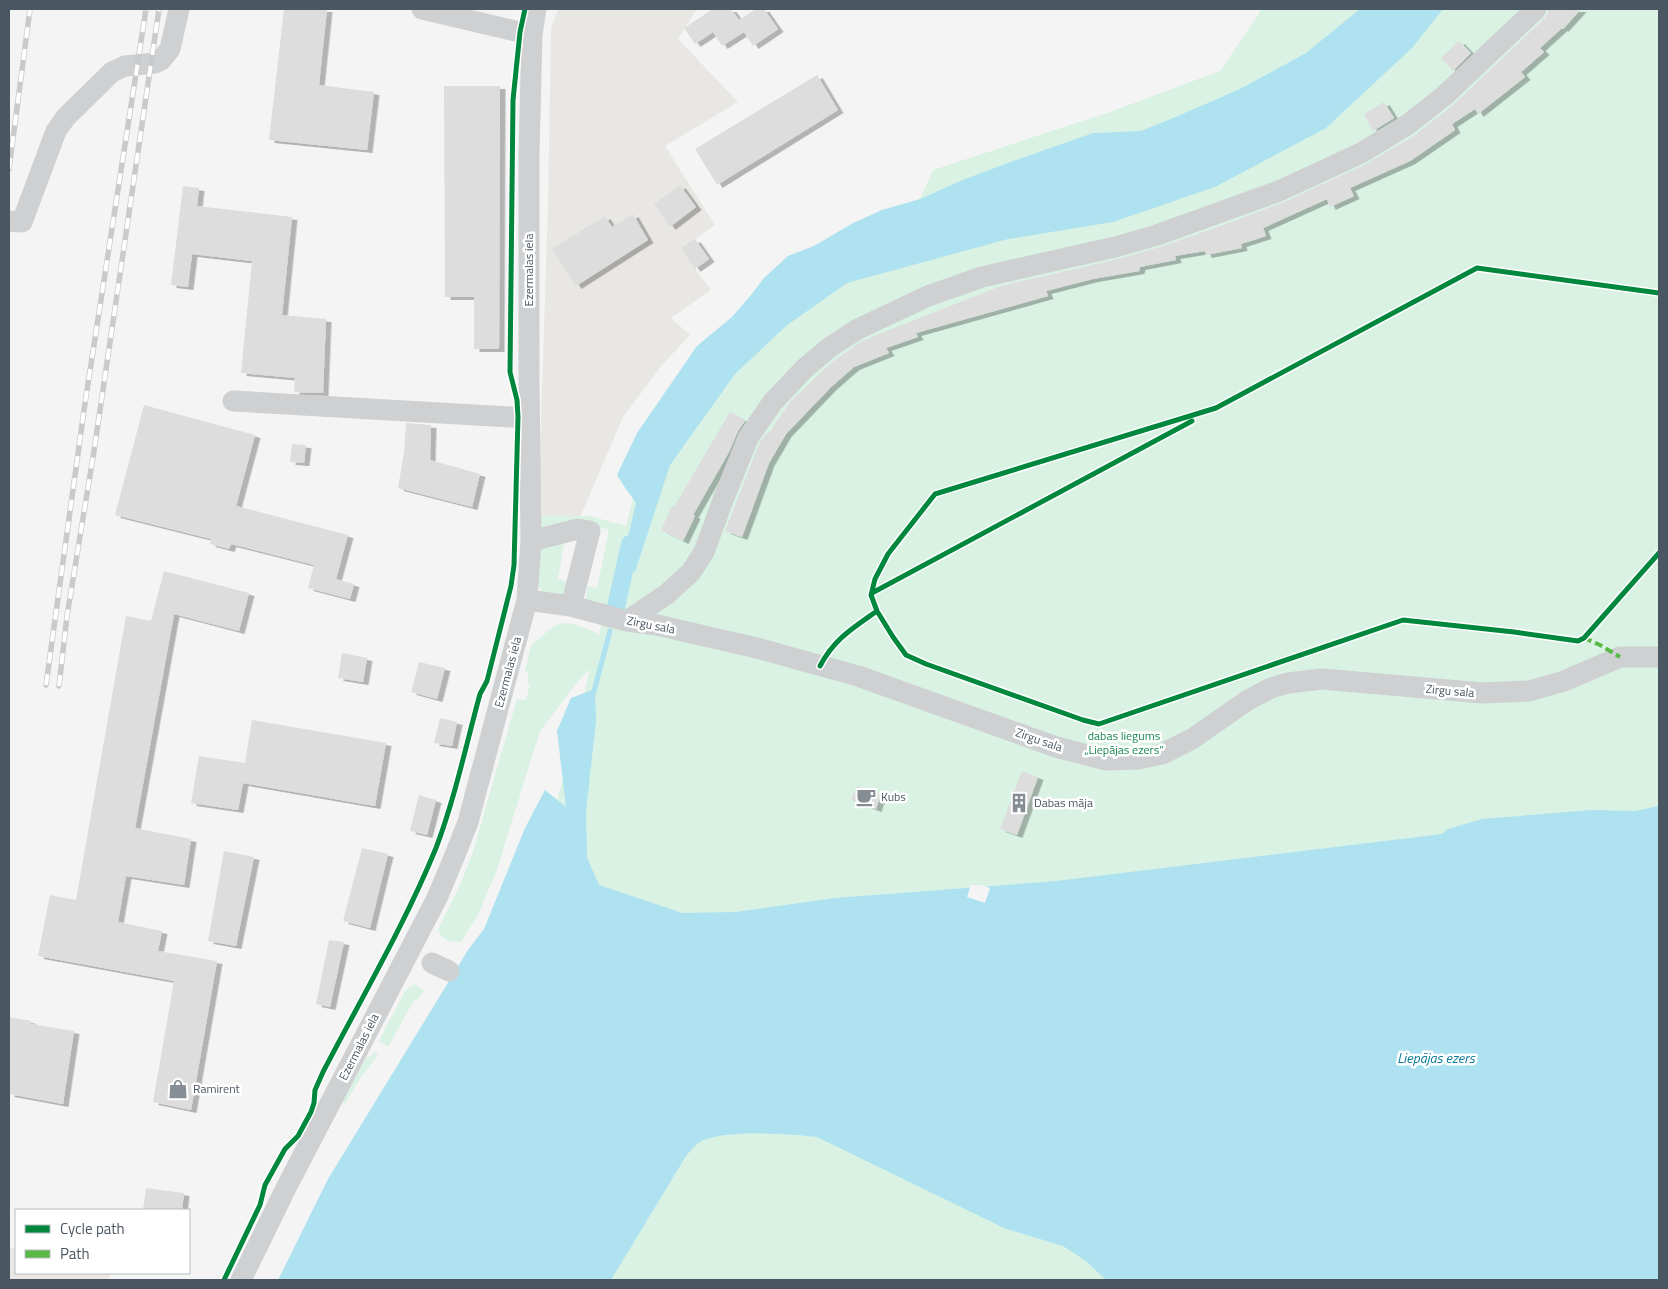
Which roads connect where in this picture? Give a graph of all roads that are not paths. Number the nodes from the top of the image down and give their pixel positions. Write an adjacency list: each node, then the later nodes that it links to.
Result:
1 (178, 9): 6 (street)
2 (422, 9): 5 (street)
3 (536, 9): 5 (street, Ezermalas iela)
4 (1536, 9): 12 (street)
5 (532, 35): 8 (street, Ezermalas iela)
6 (9, 220)
7 (233, 401): 8 (street)
8 (529, 418): 9 (street, Ezermalas iela)
9 (531, 541): 10 (street, Ezermalas iela); 11 (street)
10 (527, 600): 11 (street, Zirgu sala); 14 (street, Ezermalas iela)
11 (571, 606): 12 (street, Zirgu sala)
12 (627, 621): 13 (street, Zirgu sala)
13 (1659, 657)
14 (241, 1280)

